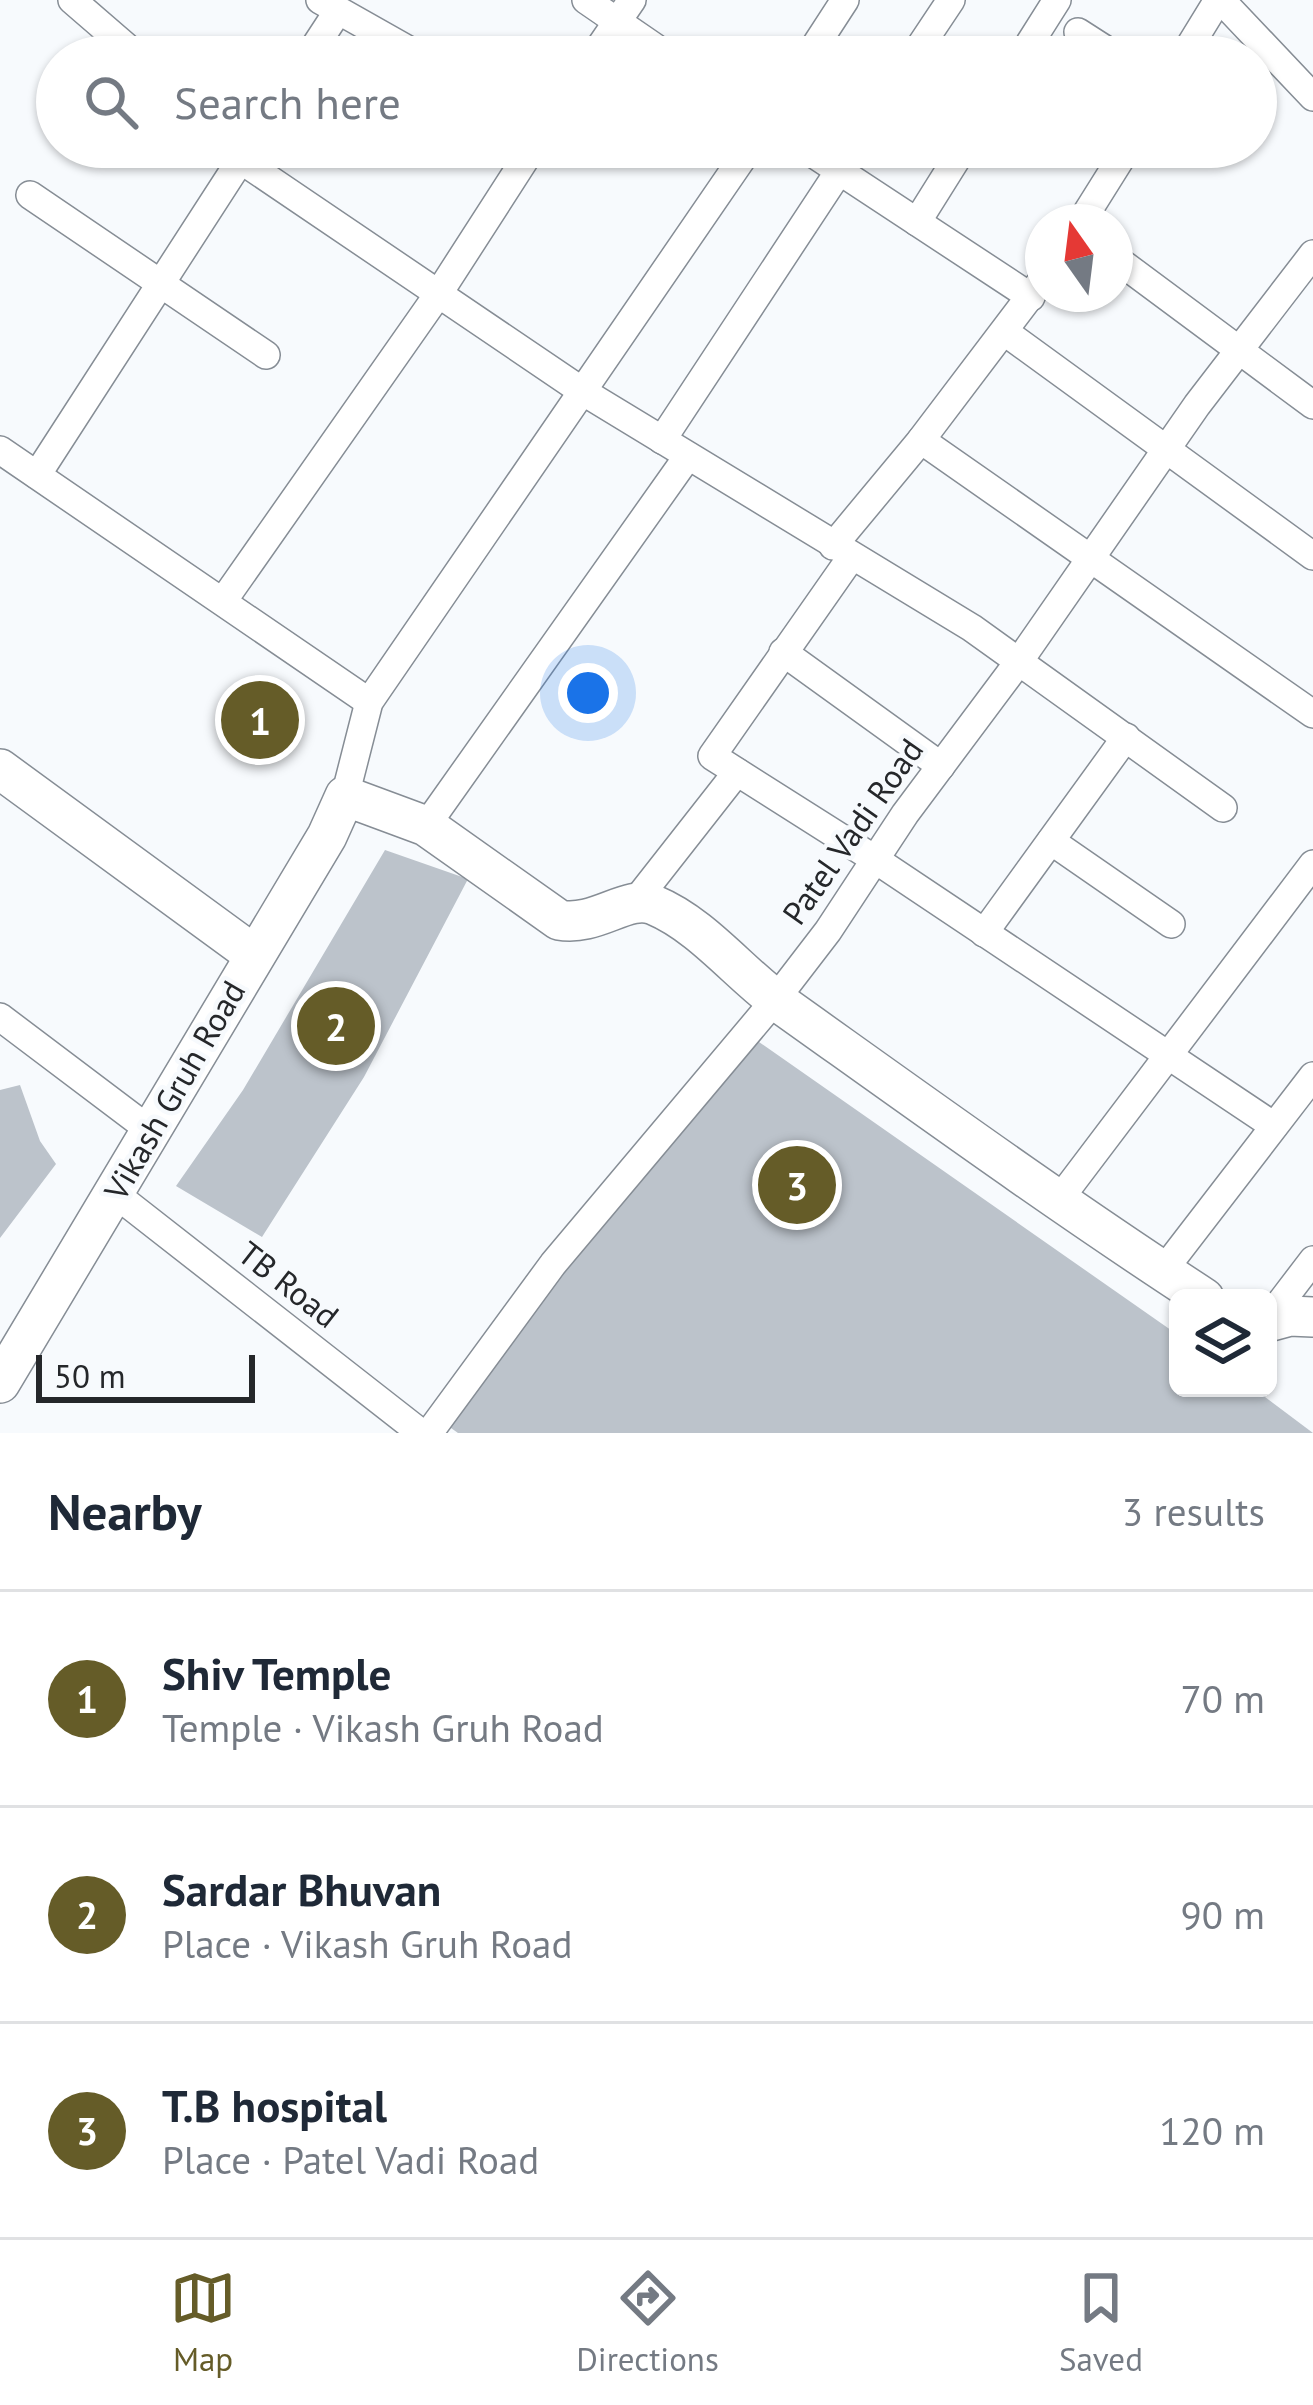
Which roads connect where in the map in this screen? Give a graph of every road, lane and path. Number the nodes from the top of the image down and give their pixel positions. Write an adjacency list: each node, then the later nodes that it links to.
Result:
1 (72, 0): 10 (street)
2 (586, 0): 8 (street)
3 (845, 0): 15 (street)
4 (951, 0): 16 (street)
5 (1057, 0): 17 (street)
6 (1220, 0): 19 (street); 20 (street)
7 (328, 5): 11 (street); 12 (street)
8 (624, 11): 13 (street); 14 (street)
9 (1078, 32): 18 (street)
10 (114, 36)
11 (316, 36)
12 (383, 36)
13 (607, 36)
14 (648, 36)
15 (822, 36)
16 (928, 36)
17 (1034, 36)
18 (1084, 36)
19 (1197, 36)
20 (1254, 36)
21 (1277, 60): 22 (street)
22 (1313, 98)
23 (235, 168): 37 (street)
24 (266, 168): 38 (street)
25 (519, 168): 38 (street)
26 (736, 168): 43 (street)
27 (841, 168): 45 (street)
28 (857, 168): 33 (street)
29 (951, 168): 33 (street)
30 (1115, 168): 32 (street)
31 (30, 195): 37 (street)
32 (1092, 204)
33 (917, 222): 36 (street)
34 (1313, 254): 41 (street, Patel Vadi Road)
35 (1133, 272): 41 (street)
36 (1025, 281)
37 (160, 285): 42 (street); 50 (street)
38 (439, 293): 43 (street); 54 (street)
39 (1025, 305): 40 (street)
40 (1006, 332): 46 (street); 47 (street)
41 (1238, 351): 44 (street); 47 (street, Patel Vadi Road)
42 (266, 356)
43 (582, 391): 45 (street); 57 (street)
44 (1313, 405)
45 (662, 440): 49 (street)
46 (921, 440): 51 (street); 53 (street)
47 (1167, 448): 52 (street); 53 (street, Patel Vadi Road)
48 (0, 450): 50 (street)
49 (688, 456): 51 (street); 65 (street)
50 (37, 476): 54 (street)
51 (842, 551): 55 (street); 56 (street)
52 (1313, 556)
53 (1092, 557): 56 (street, Patel Vadi Road); 58 (street)
54 (223, 602): 57 (street)
55 (783, 652): 60 (street); 62 (street)
56 (1020, 660): 59 (street); 60 (street, Patel Vadi Road)
57 (369, 702): 63 (street)
58 (1313, 714)
59 (1126, 737): 64 (street); 66 (street)
60 (940, 766): 67 (street, Patel Vadi Road)
61 (0, 769): 72 (street)
62 (737, 772): 67 (street); 69 (street)
63 (345, 796): 65 (street); 72 (street, Vikash Gruh Road)
64 (1223, 808)
65 (426, 826): 69 (street)
66 (1051, 841): 70 (street); 71 (street)
67 (876, 860): 71 (street); 73 (street, Patel Vadi Road)
68 (1313, 864): 75 (street)
69 (634, 902): 73 (street)
70 (1171, 924)
71 (985, 933): 75 (street)
72 (253, 954): 78 (street, Vikash Gruh Road)
73 (775, 1000): 80 (street); 88 (street, Patel Vadi Road)
74 (0, 1017): 78 (street)
75 (1168, 1056): 77 (street); 80 (street)
76 (1313, 1076): 77 (street)
77 (1274, 1126): 82 (street)
78 (151, 1131): 79 (street, Vikash Gruh Road)
79 (114, 1192): 87 (street, Vikash Gruh Road); 88 (street, TB Road)
80 (1058, 1201): 82 (street)
81 (1313, 1260): 84 (street)
82 (1163, 1271): 83 (street)
83 (1190, 1289)
84 (1277, 1308)
85 (1313, 1317): 86 (street)
86 (1277, 1318)
87 (0, 1383)
88 (425, 1433)

